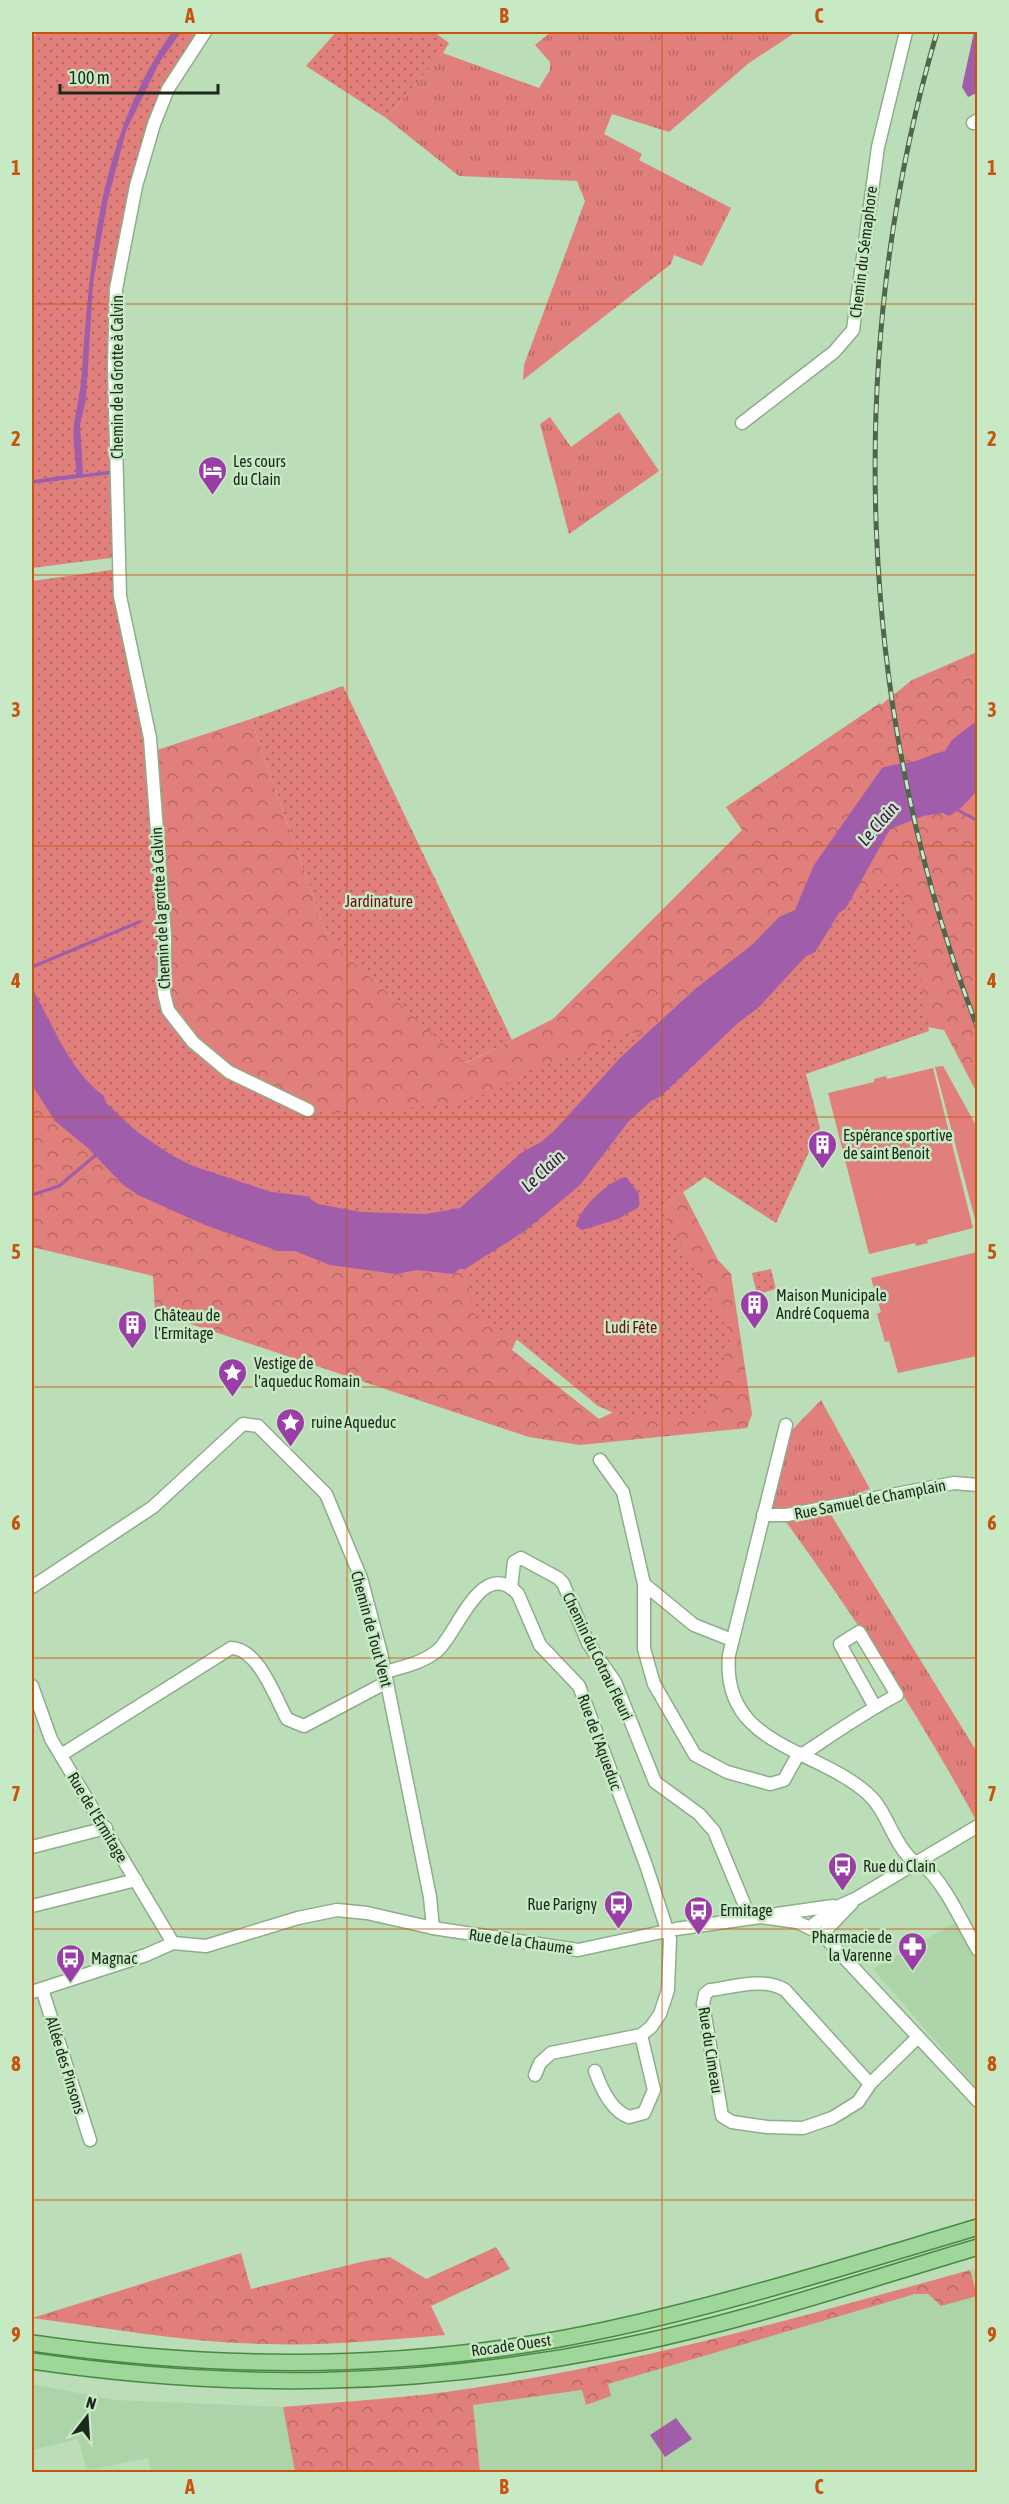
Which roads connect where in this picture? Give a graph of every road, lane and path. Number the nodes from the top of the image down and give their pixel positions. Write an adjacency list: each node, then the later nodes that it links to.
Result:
1 (206, 32): 4 (street, Chemin de la Grotte à Calvin)
2 (906, 32): 3 (street, Chemin du Sémaphore)
3 (741, 423)
4 (150, 738): 5 (street, Chemin de la grotte à Calvin)
5 (308, 1110)
6 (786, 1425): 9 (street)
7 (600, 1461): 10 (street)
8 (978, 1485): 9 (street, Rue Samuel de Champlain)
9 (763, 1515): 13 (street)
10 (644, 1584): 13 (street); 17 (street)
11 (32, 1587): 14 (street, Chemin de Tout Vent)
12 (511, 1588): 14 (street); 26 (street, Chemin du Cotrau Fleuri); 29 (street, Rue de l'Aqueduc)
13 (732, 1640): 17 (street)
14 (386, 1677): 18 (street); 28 (street, Chemin de Tout Vent)
15 (32, 1688): 18 (street, Rue de l'Ermitage)
16 (875, 1707): 16 (street); 17 (street)
17 (802, 1754): 22 (street)
18 (61, 1755): 20 (street, Rue de l'Ermitage)
19 (978, 1826): 22 (street)
20 (106, 1828): 21 (street); 23 (street, Rue de l'Ermitage)
21 (32, 1847)
22 (916, 1862): 24 (street); 32 (street)
23 (136, 1880): 25 (street); 31 (street, Rue de l'Ermitage)
24 (857, 1898): 26 (street); 27 (street); 30 (street)
25 (32, 1906)
26 (755, 1918): 27 (street, Rue de la Chaume); 29 (street, Rue de la Chaume)
27 (810, 1927): 30 (street, Rue de la Chaume)
28 (433, 1928): 29 (street, Rue de la Chaume); 31 (street, Rue de la Chaume)
29 (669, 1930): 34 (street)
30 (822, 1934): 35 (street, Rue de la Chaume)
31 (173, 1943): 33 (street)
32 (978, 1950)
33 (37, 1990): 40 (street, Allée des Pinsons)
34 (641, 2035): 36 (street); 37 (street)
35 (918, 2037): 38 (street, Rue du Cimeau); 39 (street, Rue de la Chaume)
36 (595, 2071)
37 (535, 2075)
38 (870, 2084): 38 (street, Rue du Cimeau)
39 (978, 2101)
40 (90, 2140)
41 (978, 2227): 43 (main road, Rocade Ouest)
42 (978, 2247): 44 (main road, Rocade Ouest)
43 (32, 2343)
44 (32, 2361)

